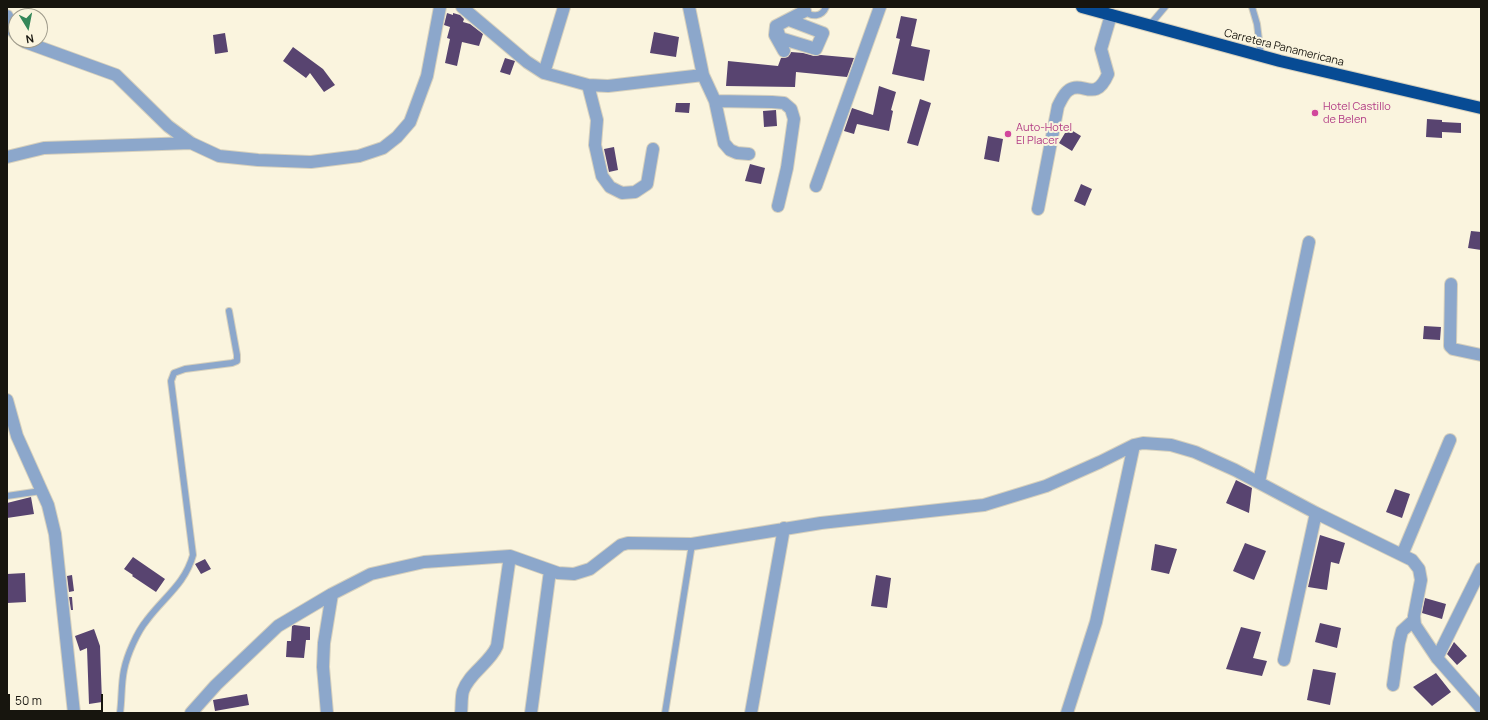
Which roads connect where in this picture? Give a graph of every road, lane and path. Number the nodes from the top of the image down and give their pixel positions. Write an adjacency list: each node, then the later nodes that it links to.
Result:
1 (440, 7): 23 (street)
2 (462, 7): 18 (street)
3 (564, 7): 18 (street)
4 (688, 7): 19 (street)
5 (826, 7): 10 (lane)
6 (880, 7): 27 (street)
7 (1082, 7): 11 (highway, Carretera Panamericana)
8 (1165, 7): 14 (lane)
9 (1252, 7): 17 (lane)
10 (804, 9): 12 (street)
11 (1111, 15): 14 (highway, Carretera Panamericana); 29 (street)
12 (789, 20): 13 (street); 13 (street)
13 (776, 26): 16 (street)
14 (1150, 26): 17 (highway, Carretera Panamericana)
15 (41, 48): 23 (street)
16 (784, 51)
17 (1261, 56): 22 (highway, Carretera Panamericana)
18 (544, 73): 20 (street)
19 (703, 74): 20 (street); 21 (street)
20 (588, 85): 24 (street)
21 (715, 101): 25 (street); 28 (street)
22 (1481, 108)
23 (191, 143): 26 (street)
24 (653, 150)
25 (749, 154)
26 (7, 157)
27 (816, 186)
28 (778, 206)
29 (1038, 209)
30 (1309, 242): 37 (street)
31 (1451, 284): 33 (street)
32 (229, 311): 54 (lane)
33 (1481, 355)
34 (7, 400): 38 (street)
35 (1450, 440): 44 (street)
36 (1134, 445): 37 (street); 41 (street); 61 (street)
37 (1259, 482): 40 (street)
38 (41, 492): 39 (lane); 53 (street)
39 (7, 496)
40 (1316, 513): 44 (street); 50 (street)
41 (784, 528): 42 (street); 60 (street)
42 (692, 544): 46 (street); 59 (lane)
43 (510, 556): 46 (street); 47 (street); 57 (street)
44 (1402, 556): 48 (street)
45 (1481, 569): 49 (street)
46 (550, 570): 58 (street)
47 (332, 594): 55 (street); 56 (street)
48 (1414, 620): 49 (street); 51 (street)
49 (1437, 658): 52 (street)
50 (1284, 660)
51 (1393, 684)
52 (1481, 708)
53 (74, 713)
54 (120, 713)
55 (191, 713)
56 (327, 713)
57 (461, 713)
58 (531, 713)
59 (665, 713)
60 (751, 713)
61 (1067, 713)

